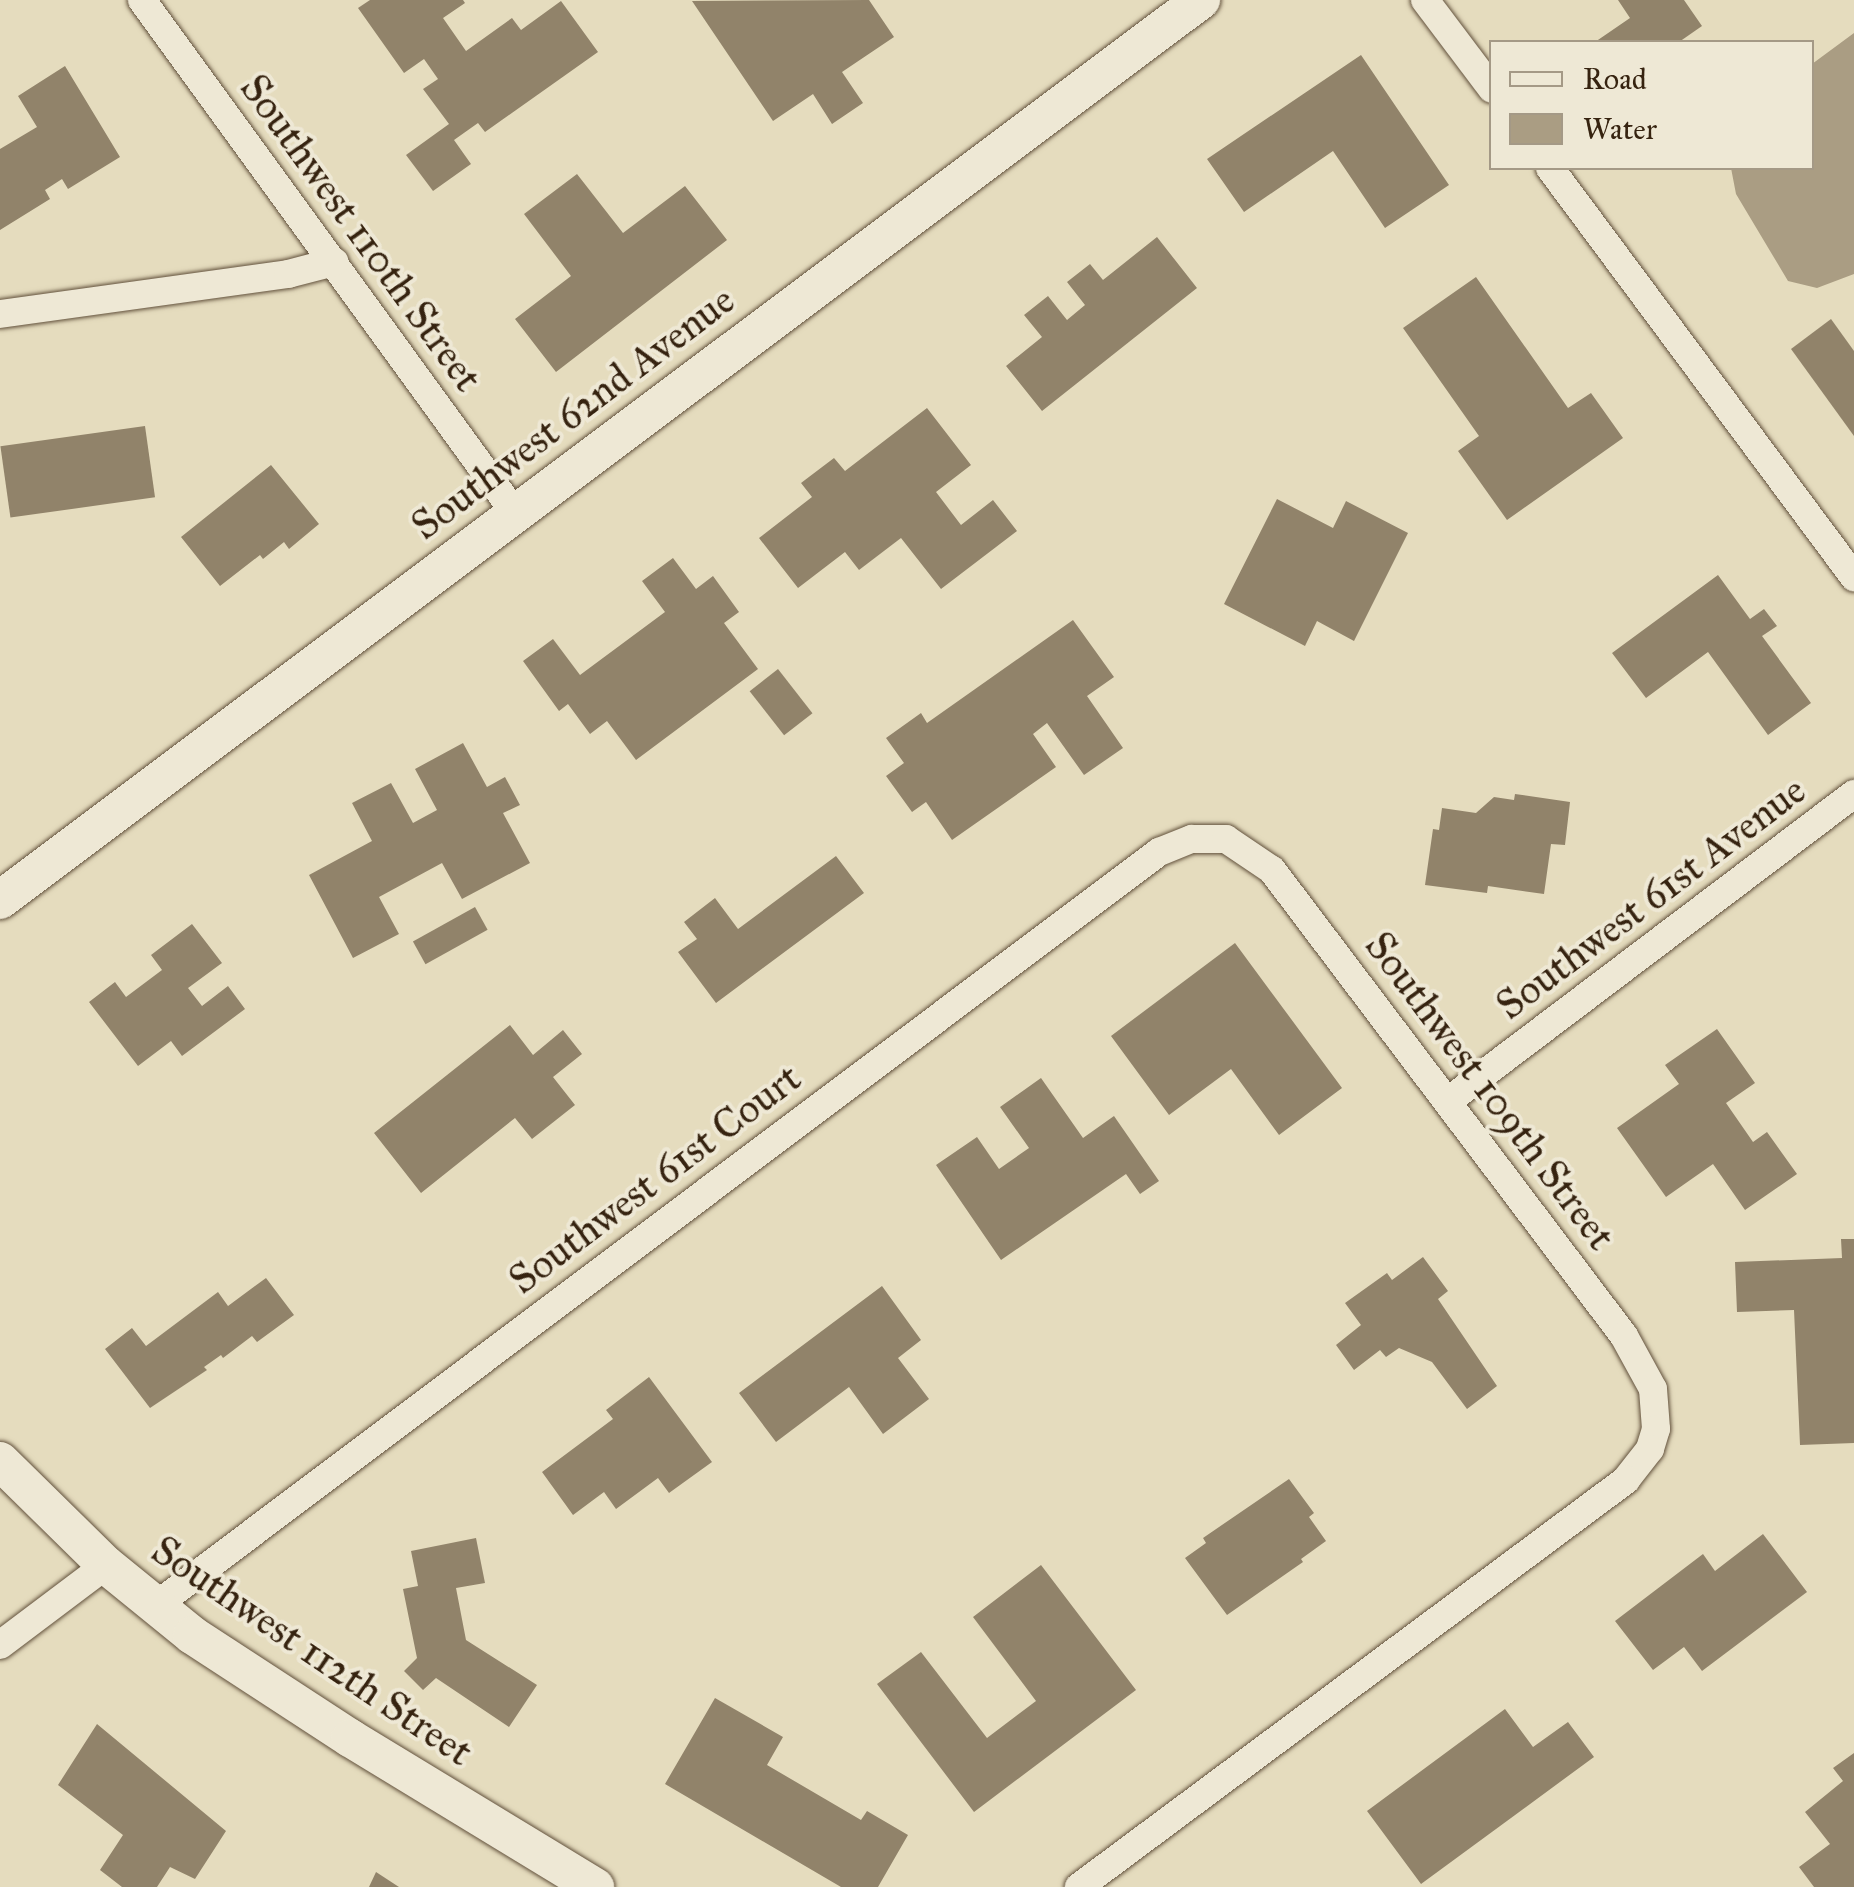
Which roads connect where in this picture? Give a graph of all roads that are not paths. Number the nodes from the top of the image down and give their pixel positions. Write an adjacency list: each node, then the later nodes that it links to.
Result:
1 (142, 0): 6 (street, Southwest 110th Street)
2 (1200, 0): 8 (street, Southwest 62nd Avenue)
3 (1425, 0): 4 (street)
4 (1489, 85)
5 (1551, 170): 9 (street)
6 (334, 262): 7 (street); 8 (street, Southwest 110th Street)
7 (0, 314)
8 (515, 513): 12 (street, Southwest 62nd Avenue)
9 (1854, 577)
10 (1854, 794): 13 (street, Southwest 61st Avenue)
11 (1212, 837): 13 (street, Southwest 109th Street); 16 (street, Southwest 61st Court)
12 (0, 900)
13 (1448, 1100): 19 (street, Southwest 109th Street)
14 (0, 1461): 15 (street, Southwest 112th Street)
15 (106, 1566): 16 (street, Southwest 112th Street); 17 (street)
16 (155, 1606): 18 (street, Southwest 112th Street)
17 (0, 1645)
18 (595, 1887)
19 (1079, 1887)

